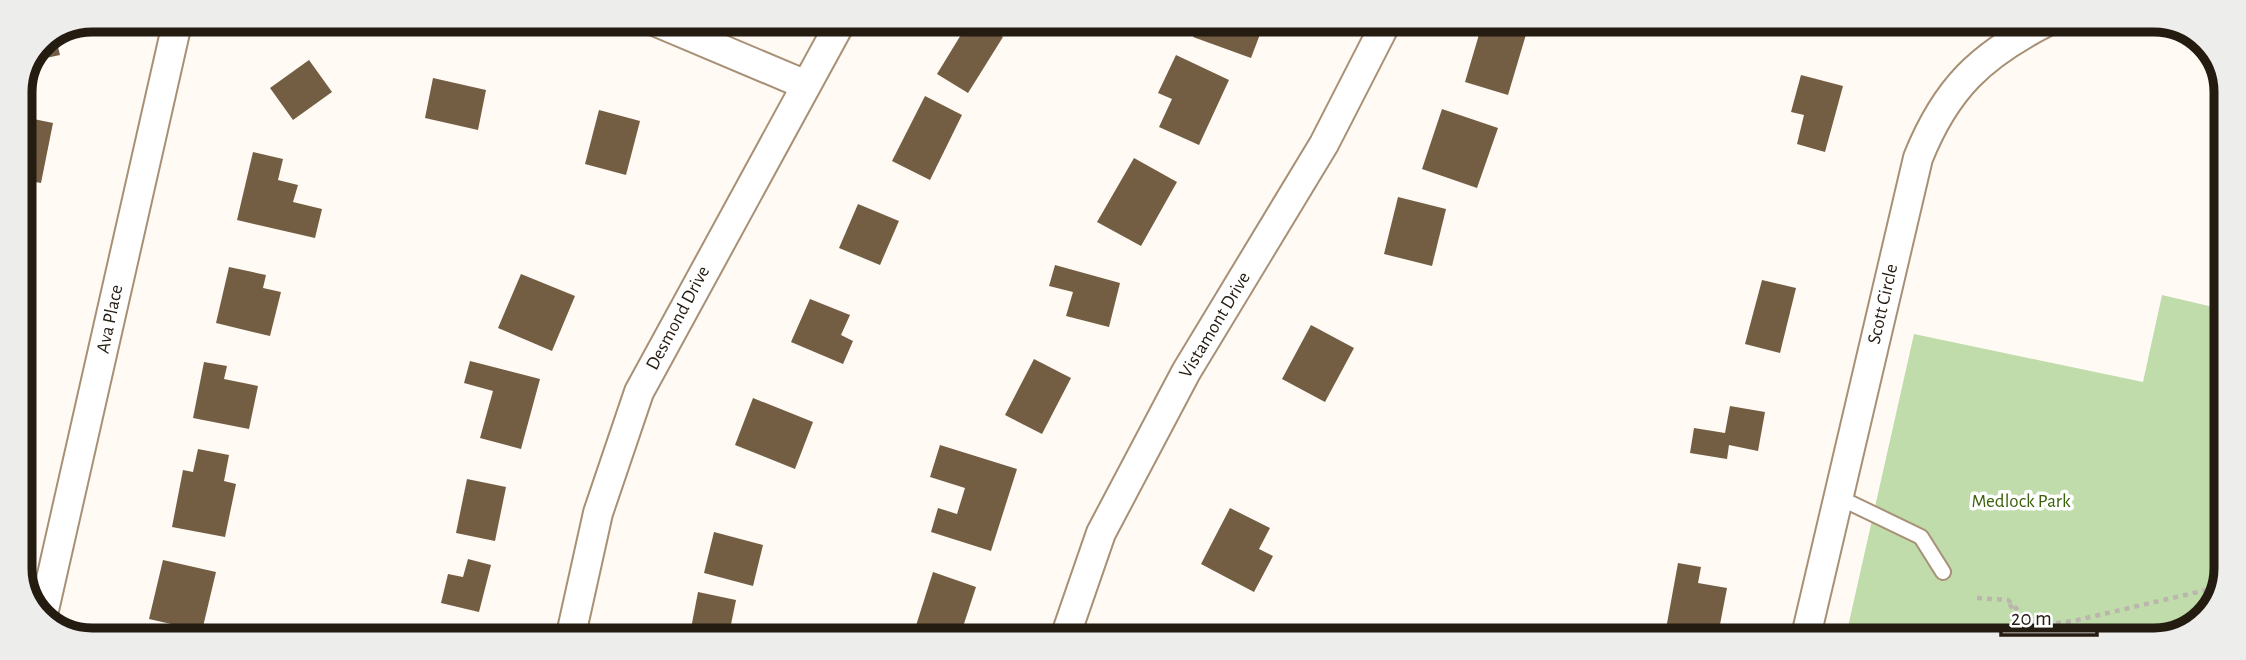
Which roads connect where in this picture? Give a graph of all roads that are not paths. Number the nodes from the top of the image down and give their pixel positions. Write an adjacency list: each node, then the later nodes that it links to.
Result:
1 (175, 32): 9 (street, Ava Place)
2 (680, 32): 6 (street)
3 (835, 32): 6 (street, Desmond Drive)
4 (1381, 32): 11 (street, Vistamont Drive)
5 (2031, 32): 7 (street, Scott Circle)
6 (806, 85): 10 (street, Desmond Drive)
7 (1838, 498): 8 (lane); 12 (street, Scott Circle)
8 (1943, 572)
9 (45, 606)
10 (572, 628)
11 (1069, 628)
12 (1808, 628)

